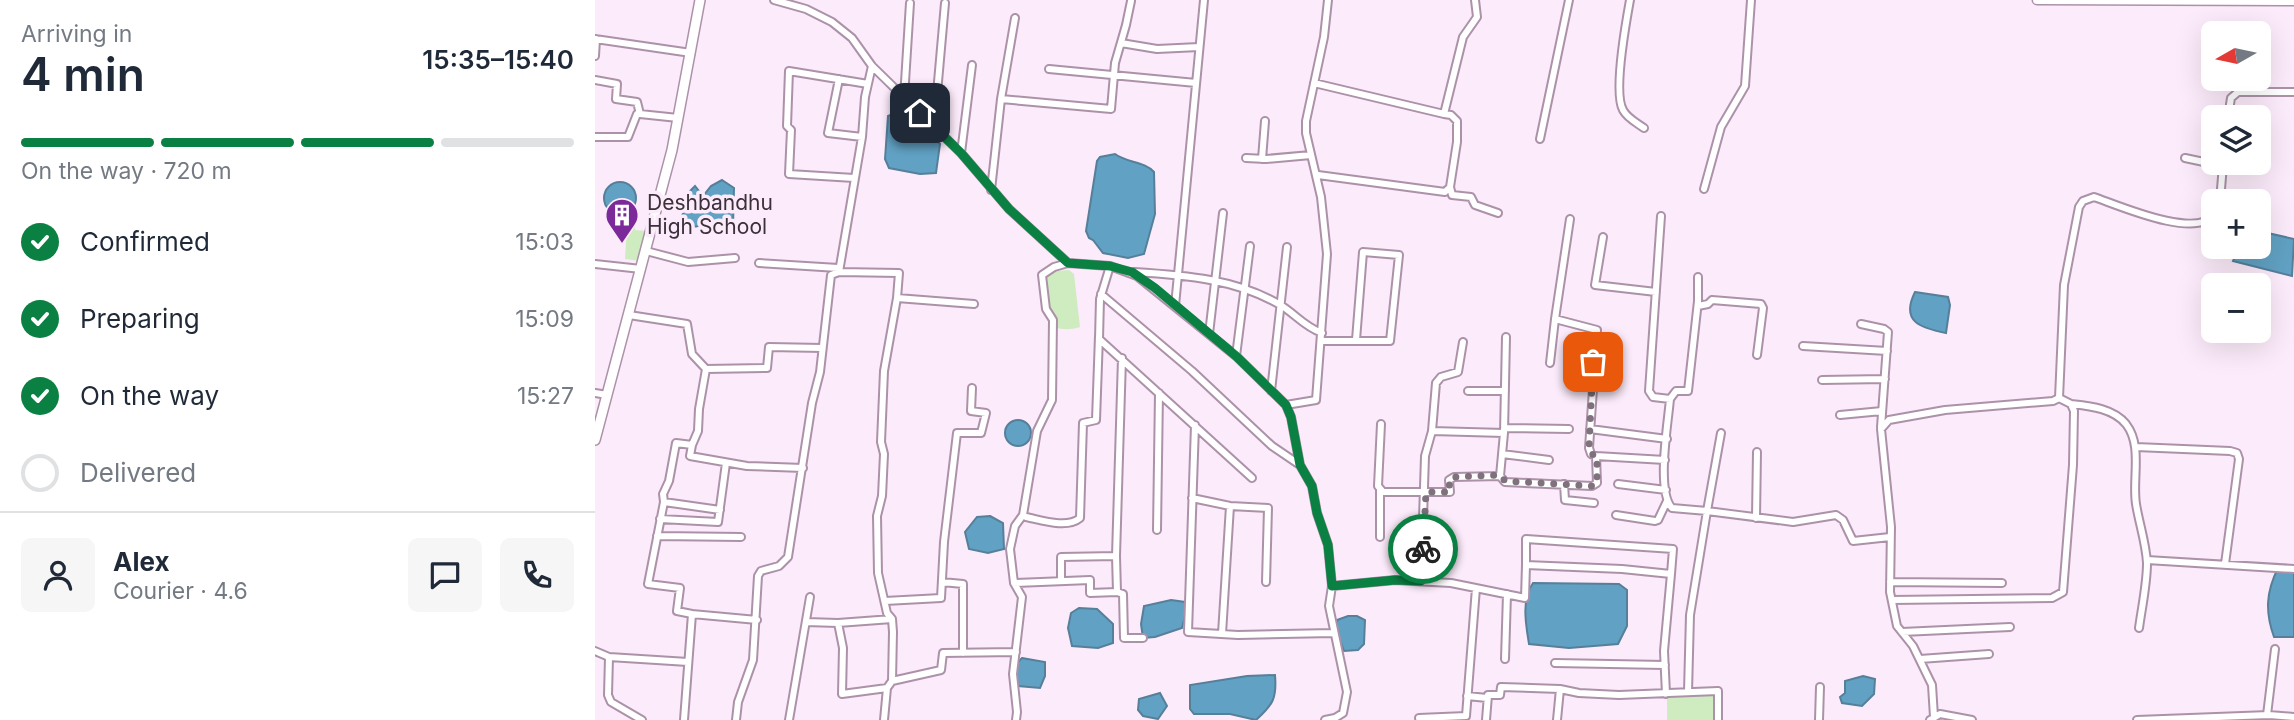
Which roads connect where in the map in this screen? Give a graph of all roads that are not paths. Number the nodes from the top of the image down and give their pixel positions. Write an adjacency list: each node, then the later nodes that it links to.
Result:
1 (701, 0): 18 (main road)
2 (774, 0): 21 (street)
3 (1204, 0): 17 (street)
4 (1328, 0): 27 (street)
5 (1475, 0): 34 (street)
6 (1569, 0): 41 (street)
7 (1630, 0): 38 (street)
8 (1751, 0): 51 (street)
9 (2037, 0): 11 (street)
10 (1131, 1): 16 (street)
11 (2294, 1)
12 (910, 3): 30 (street)
13 (945, 4): 37 (street)
14 (1015, 18): 31 (street)
15 (596, 39): 18 (street); 19 (street)
16 (1121, 43): 17 (street); 23 (street)
17 (1199, 47): 26 (street)
18 (691, 53): 35 (main road)
19 (595, 56)
20 (972, 65): 42 (street)
21 (872, 66): 28 (street); 30 (street)
22 (1049, 69): 23 (street)
23 (1115, 76): 26 (street); 31 (street)
24 (839, 79): 28 (street); 40 (street); 49 (street)
25 (595, 80): 33 (street)
26 (1196, 83): 70 (street)
27 (1314, 83): 34 (street); 43 (street)
28 (868, 84): 40 (street)
29 (2294, 92): 32 (street)
30 (904, 98): 37 (street)
31 (1001, 99): 52 (street)
32 (2230, 105)
33 (640, 114): 35 (street); 39 (street)
34 (1444, 114): 50 (street)
35 (678, 118): 61 (main road)
36 (1265, 121): 46 (street)
37 (934, 127): 42 (street)
38 (1644, 128)
39 (595, 137)
40 (862, 137): 49 (street)
41 (1539, 139)
42 (961, 153): 52 (street)
43 (1311, 155): 46 (street); 48 (street)
44 (1246, 158): 46 (street)
45 (2185, 158): 47 (street)
46 (1262, 159)
47 (2201, 161)
48 (1318, 176): 50 (street); 86 (street)
49 (854, 178): 68 (street)
50 (1450, 187): 54 (street)
51 (1704, 189)
52 (991, 190): 64 (street)
53 (1223, 213): 72 (street)
54 (1498, 213)
55 (1661, 216): 74 (street)
56 (1570, 219): 82 (street)
57 (2201, 224): 107 (street)
58 (1603, 237): 74 (street)
59 (1250, 246): 73 (street)
60 (1287, 247): 79 (street)
61 (646, 251): 62 (street); 67 (main road)
62 (735, 258)
63 (759, 263): 68 (street)
64 (1068, 263): 66 (street); 147 (street)
65 (595, 264): 67 (street)
66 (1110, 266): 69 (street); 75 (street)
67 (641, 269): 81 (main road)
68 (839, 270): 76 (street); 91 (street)
69 (1132, 272): 70 (street); 78 (street)
70 (1178, 275): 72 (street); 78 (street)
71 (1698, 277): 80 (street)
72 (1215, 280): 73 (street); 84 (street)
73 (1244, 289): 79 (street); 94 (street)
74 (1656, 292): 108 (street)
75 (1101, 294): 85 (street); 131 (street)
76 (897, 298): 77 (street); 175 (street)
77 (974, 304)
78 (1175, 306): 84 (street)
79 (1282, 306): 86 (street); 101 (street)
80 (1698, 306): 93 (street); 108 (street)
81 (629, 315): 97 (street); 106 (main road)
82 (1555, 319): 96 (street); 116 (street)
83 (1861, 324): 92 (street)
84 (1209, 334): 94 (street)
85 (1099, 336): 95 (street); 147 (street)
86 (1322, 337): 88 (street); 110 (street)
87 (1506, 337): 103 (street)
88 (1356, 340): 88 (street)
89 (1463, 342): 119 (street)
90 (1803, 346): 92 (street)
91 (822, 348): 97 (street); 132 (street)
92 (1887, 351): 98 (street)
93 (1757, 355)
94 (1236, 356): 101 (street)
95 (1122, 358): 105 (street); 156 (street)
96 (1550, 363)
97 (706, 369): 123 (street)
98 (1885, 379): 99 (street); 111 (street)
99 (1822, 380)
100 (972, 388): 164 (street)
101 (1271, 391): 110 (street)
102 (1468, 391): 103 (street)
103 (1504, 391): 118 (street)
104 (595, 393): 106 (street)
105 (1159, 393): 114 (street); 151 (street)
106 (607, 395): 122 (main road)
107 (2059, 398): 109 (street); 117 (street)
108 (1670, 399): 121 (street)
109 (2071, 404): 124 (street); 174 (street)
110 (1286, 405): 131 (street)
111 (1882, 411): 112 (street); 117 (street)
112 (1840, 415)
113 (1381, 424): 137 (street)
114 (1195, 425): 134 (street); 140 (street)
115 (1569, 429): 118 (street)
116 (1590, 429): 121 (street); 127 (street)
117 (1881, 429): 155 (street)
118 (1504, 430): 119 (street); 126 (street)
119 (1432, 431): 139 (street)
120 (1721, 433): 146 (street)
121 (1667, 439): 129 (street)
122 (595, 440)
123 (692, 445): 130 (street); 142 (street)
124 (2136, 447): 157 (street); 158 (street)
125 (1757, 452): 149 (street)
126 (1502, 454): 128 (street); 133 (street)
127 (1597, 456): 129 (street); 135 (street)
128 (1549, 460)
129 (1665, 460): 138 (street)
130 (726, 463): 132 (street); 145 (street)
131 (1300, 465): 169 (street)
132 (803, 468): 178 (street)
133 (1500, 475): 135 (street); 139 (street)
134 (1252, 478)
135 (1564, 484): 143 (street)
136 (1618, 484): 138 (street)
137 (1380, 489): 139 (street); 154 (street)
138 (1665, 490): 141 (street)
139 (1426, 492): 163 (street)
140 (1192, 498): 144 (street); 185 (street)
141 (1667, 501): 146 (street); 148 (street)
142 (664, 502): 145 (street); 150 (street)
143 (1594, 503)
144 (1230, 506): 165 (street); 185 (street)
145 (720, 510): 150 (street)
146 (1707, 511): 149 (street); 202 (street)
147 (1023, 515): 167 (street)
148 (1616, 515)
149 (1756, 517): 155 (street)
150 (660, 519): 152 (street)
151 (1157, 530)
152 (657, 536): 153 (street); 176 (street)
153 (741, 537)
154 (1380, 537)
155 (1890, 537): 166 (street)
156 (1116, 556): 162 (street); 171 (street)
157 (2147, 560): 158 (street); 182 (street)
158 (2225, 564): 160 (street)
159 (1526, 565): 161 (street); 161 (street); 172 (street)
160 (2294, 569)
161 (1671, 574): 197 (street)
162 (1061, 581): 167 (street); 171 (street)
163 (1421, 581): 169 (street); 170 (street)
164 (942, 582): 175 (street); 190 (street)
165 (1266, 582)
166 (1890, 582): 168 (street); 174 (street)
167 (1013, 583): 189 (street)
168 (2002, 583)
169 (1332, 586): 184 (street)
170 (1476, 587): 172 (street); 204 (street)
171 (1118, 592): 186 (street)
172 (1507, 594): 193 (street)
173 (810, 597): 179 (street)
174 (1892, 600): 183 (street)
175 (885, 601): 177 (street)
176 (692, 614): 178 (street); 195 (street)
177 (892, 619): 180 (street); 198 (street)
178 (757, 620): 212 (street)
179 (806, 622): 180 (street); 213 (street)
180 (838, 623): 200 (street)
181 (2010, 627): 183 (street)
182 (2139, 628)
183 (1902, 632): 194 (street)
184 (1333, 633): 185 (street); 216 (street)
185 (1222, 634)
186 (1143, 638)
187 (2275, 649): 206 (street)
188 (595, 651): 192 (street)
189 (1016, 652): 190 (street); 215 (street)
190 (964, 653): 198 (street)
191 (1989, 654): 194 (street)
192 (609, 657): 195 (street); 210 (street)
193 (1505, 659)
194 (1920, 659): 209 (street)
195 (688, 662): 211 (street)
196 (1555, 663): 197 (street)
197 (1665, 665): 203 (street)
198 (893, 681): 200 (street)
199 (1819, 687): 220 (street)
200 (887, 688): 214 (street)
201 (1560, 689): 203 (street); 205 (street); 218 (street)
202 (1688, 692): 203 (street); 219 (street)
203 (1666, 694)
204 (1467, 696): 205 (street); 208 (street)
205 (1487, 698): 217 (street)
206 (2267, 715): 207 (street); 222 (street)
207 (2294, 717)
208 (1419, 718)
209 (1932, 719): 221 (street)
210 (642, 720)
211 (684, 720)
212 (736, 720)
213 (789, 720)
214 (884, 720)
215 (1016, 720)
216 (1325, 720)
217 (1486, 720)
218 (1557, 720)
219 (1719, 720)
220 (1819, 720)
221 (1972, 720)
222 (2137, 720)

